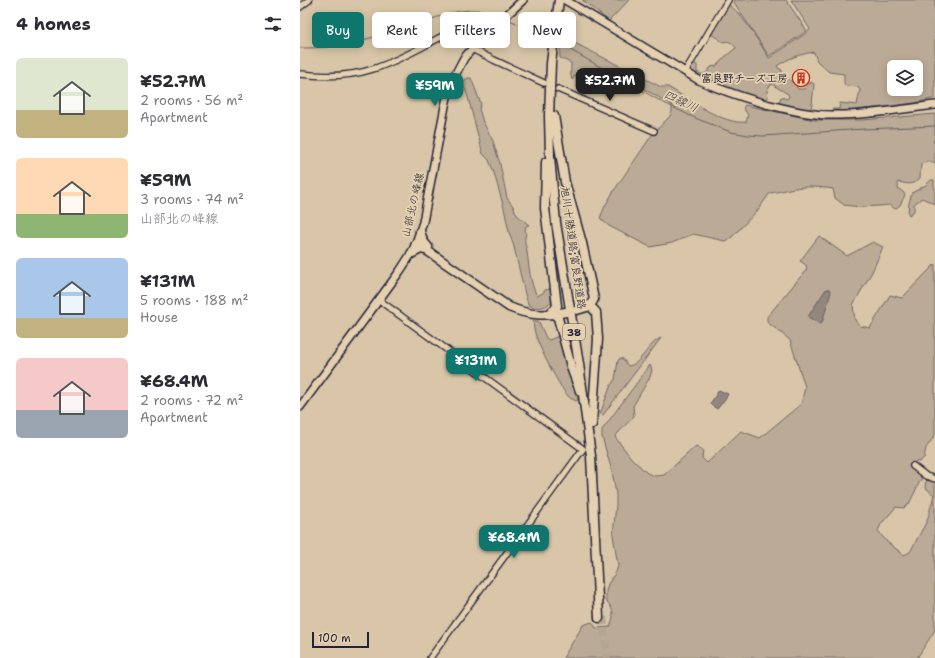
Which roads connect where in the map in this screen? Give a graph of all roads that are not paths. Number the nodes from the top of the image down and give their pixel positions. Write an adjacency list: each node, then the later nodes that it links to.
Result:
1 (309, 0): 6 (street)
2 (523, 0): 9 (main road, 山部北の峰線)
3 (559, 0): 7 (highway, 旭川十勝道路;富良野道路 / 38)
4 (563, 0): 8 (highway, 旭川十勝道路;富良野道路 / 38); 13 (main road)
5 (728, 0): 13 (street)
6 (300, 7)
7 (558, 12)
8 (561, 12)
9 (510, 13)
10 (440, 37): 14 (street)
11 (554, 48): 18 (highway, 旭川十勝道路;富良野道路 / 38)
12 (472, 49): 15 (street); 20 (main road, 山部北の峰線)
13 (685, 72): 17 (main road)
14 (300, 74)
15 (544, 83)
16 (558, 89): 19 (street)
17 (935, 105)
18 (552, 116): 25 (highway, 38); 28 (highway); 29 (highway, 旭川十勝道路;富良野道路 / 38); 31 (highway, 旭川十勝道路;富良野道路 / 38)
19 (654, 131)
20 (420, 231): 21 (main road, 山部北の峰線); 22 (highway)
21 (417, 242): 22 (highway); 23 (main road, 山部北の峰線)
22 (427, 248): 23 (highway); 28 (highway, 38)
23 (411, 254): 24 (main road, 山部北の峰線)
24 (379, 300): 30 (main road, 山部北の峰線); 34 (street)
25 (590, 306): 26 (highway); 31 (highway, 38)
26 (577, 308)
27 (566, 310): 28 (highway, 38)
28 (552, 313): 29 (highway)
29 (585, 403): 31 (highway, 旭川十勝道路;富良野道路 / 38)
30 (300, 406)
31 (592, 424)
32 (913, 466): 33 (street)
33 (935, 479)
34 (430, 658)

